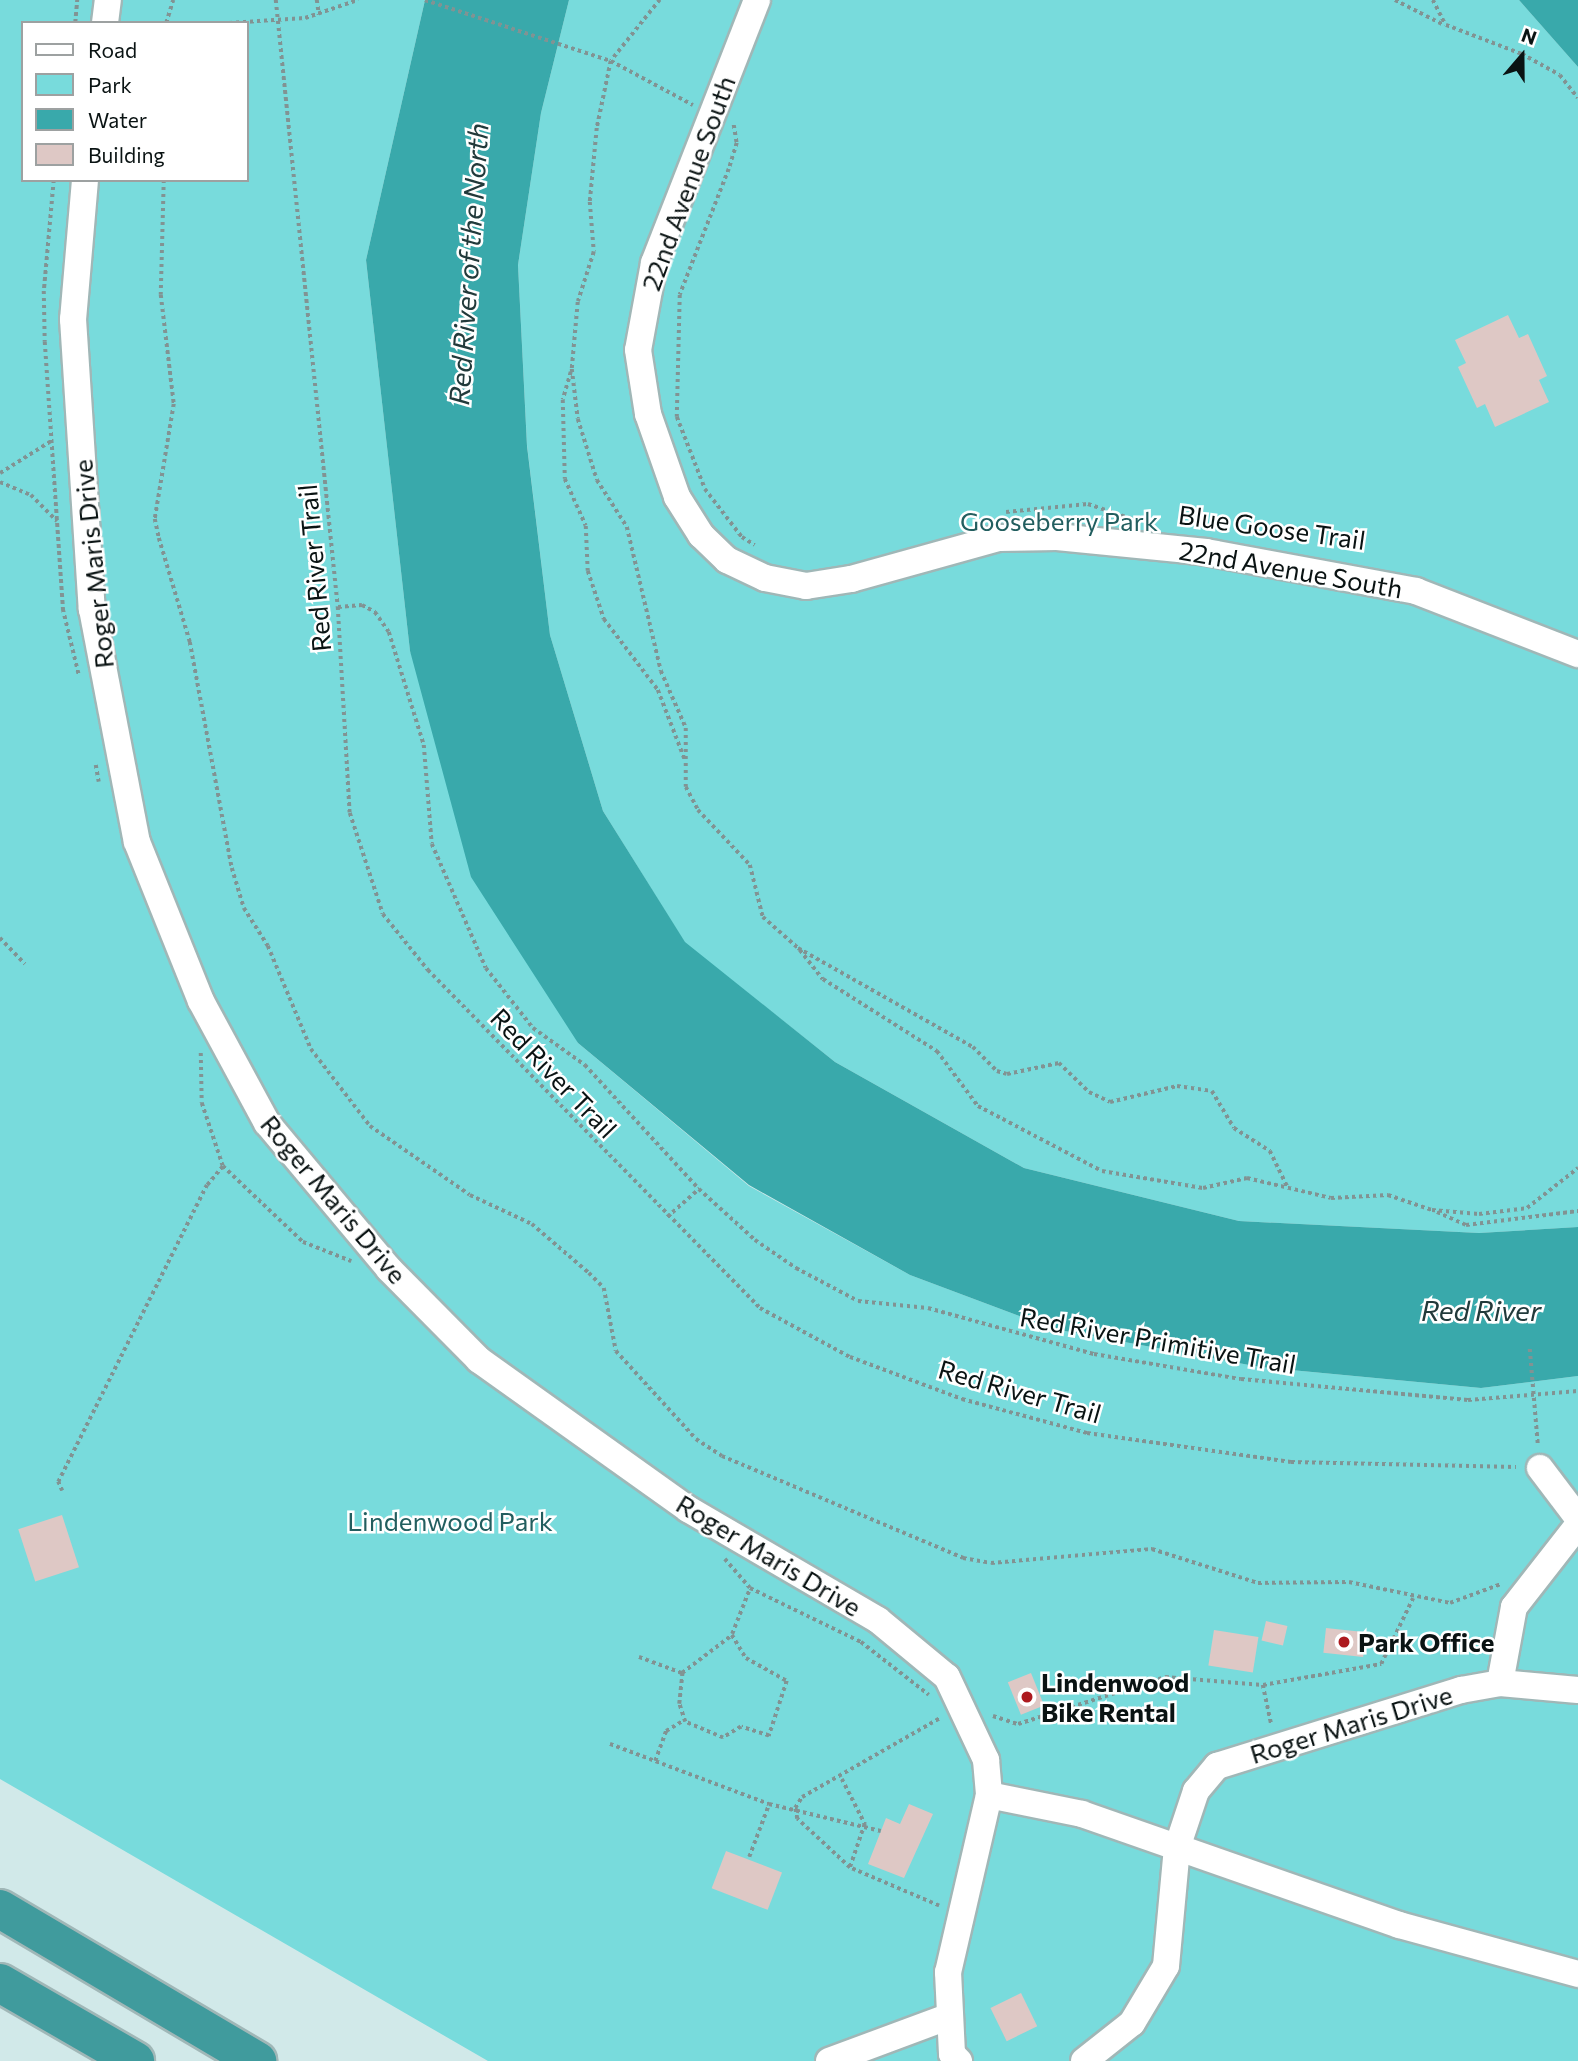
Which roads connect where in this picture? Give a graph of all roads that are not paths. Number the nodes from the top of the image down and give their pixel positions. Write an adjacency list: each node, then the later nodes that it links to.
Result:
1 (108, 0): 3 (street)
2 (757, 0): 5 (street, 22nd Avenue South)
3 (105, 21)
4 (85, 182): 11 (street, Roger Maris Drive)
5 (1578, 654)
6 (1540, 1468): 7 (street)
7 (1578, 1518)
8 (1578, 1525): 9 (street)
9 (1500, 1684): 10 (street, Roger Maris Drive); 12 (street, Roger Maris Drive)
10 (1578, 1690)
11 (989, 1795): 12 (street); 16 (street, Roger Maris Drive)
12 (1177, 1848): 14 (street); 21 (street, Roger Maris Drive)
13 (0, 1909): 18 (highway)
14 (1578, 1974)
15 (0, 1983): 17 (highway)
16 (947, 2017): 19 (street); 20 (street, Roger Maris Drive)
17 (135, 2061)
18 (257, 2061)
19 (829, 2061)
20 (960, 2061)
21 (1084, 2061)

